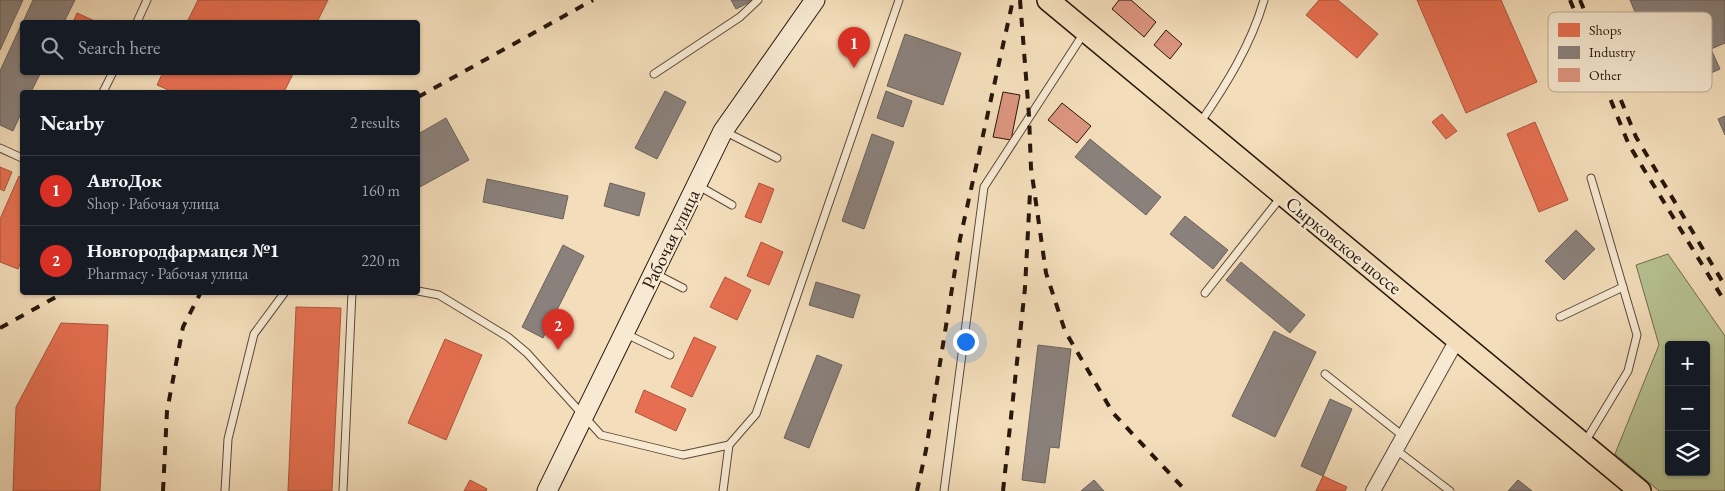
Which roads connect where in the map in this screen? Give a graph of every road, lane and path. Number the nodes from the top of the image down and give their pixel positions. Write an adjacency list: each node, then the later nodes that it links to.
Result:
1 (147, 0): 7 (lane)
2 (758, 0): 9 (lane)
3 (815, 0): 13 (main road, Рабочая улица)
4 (900, 0): 36 (lane)
5 (1048, 0): 8 (main road, Сырковское шоссе)
6 (1264, 0): 12 (lane)
7 (138, 20)
8 (1085, 31): 12 (main road, Сырковское шоссе); 42 (lane)
9 (654, 74)
10 (112, 75): 11 (lane)
11 (104, 90)
12 (1199, 125): 19 (main road, Сырковское шоссе)
13 (723, 131): 16 (lane); 18 (main road, Рабочая улица)
14 (0, 148): 15 (lane)
15 (20, 157)
16 (777, 158)
17 (1591, 178): 22 (lane)
18 (697, 185): 20 (lane); 21 (main road, Рабочая улица)
19 (1282, 195): 25 (lane); 30 (main road, Сырковское шоссе)
20 (732, 205)
21 (654, 273): 23 (lane); 29 (main road, Рабочая улица)
22 (1624, 287): 28 (lane); 35 (lane)
23 (683, 288)
24 (420, 291): 33 (lane)
25 (1204, 292)
26 (283, 295): 38 (lane)
27 (352, 295): 39 (lane)
28 (1560, 317)
29 (624, 333): 31 (lane); 33 (main road, Рабочая улица)
30 (1458, 338): 34 (street); 35 (main road, Сырковское шоссе)
31 (670, 356)
32 (1325, 374): 34 (lane)
33 (584, 415): 36 (lane); 40 (main road, Рабочая улица)
34 (1403, 436): 37 (street)
35 (1584, 443): 45 (main road, Сырковское шоссе)
36 (729, 445): 41 (lane)
37 (1395, 449): 43 (street); 44 (lane)
38 (225, 491)
39 (343, 491)
40 (547, 491)
41 (723, 491)
42 (944, 491)
43 (1373, 491)
44 (1450, 491)
45 (1640, 491)

